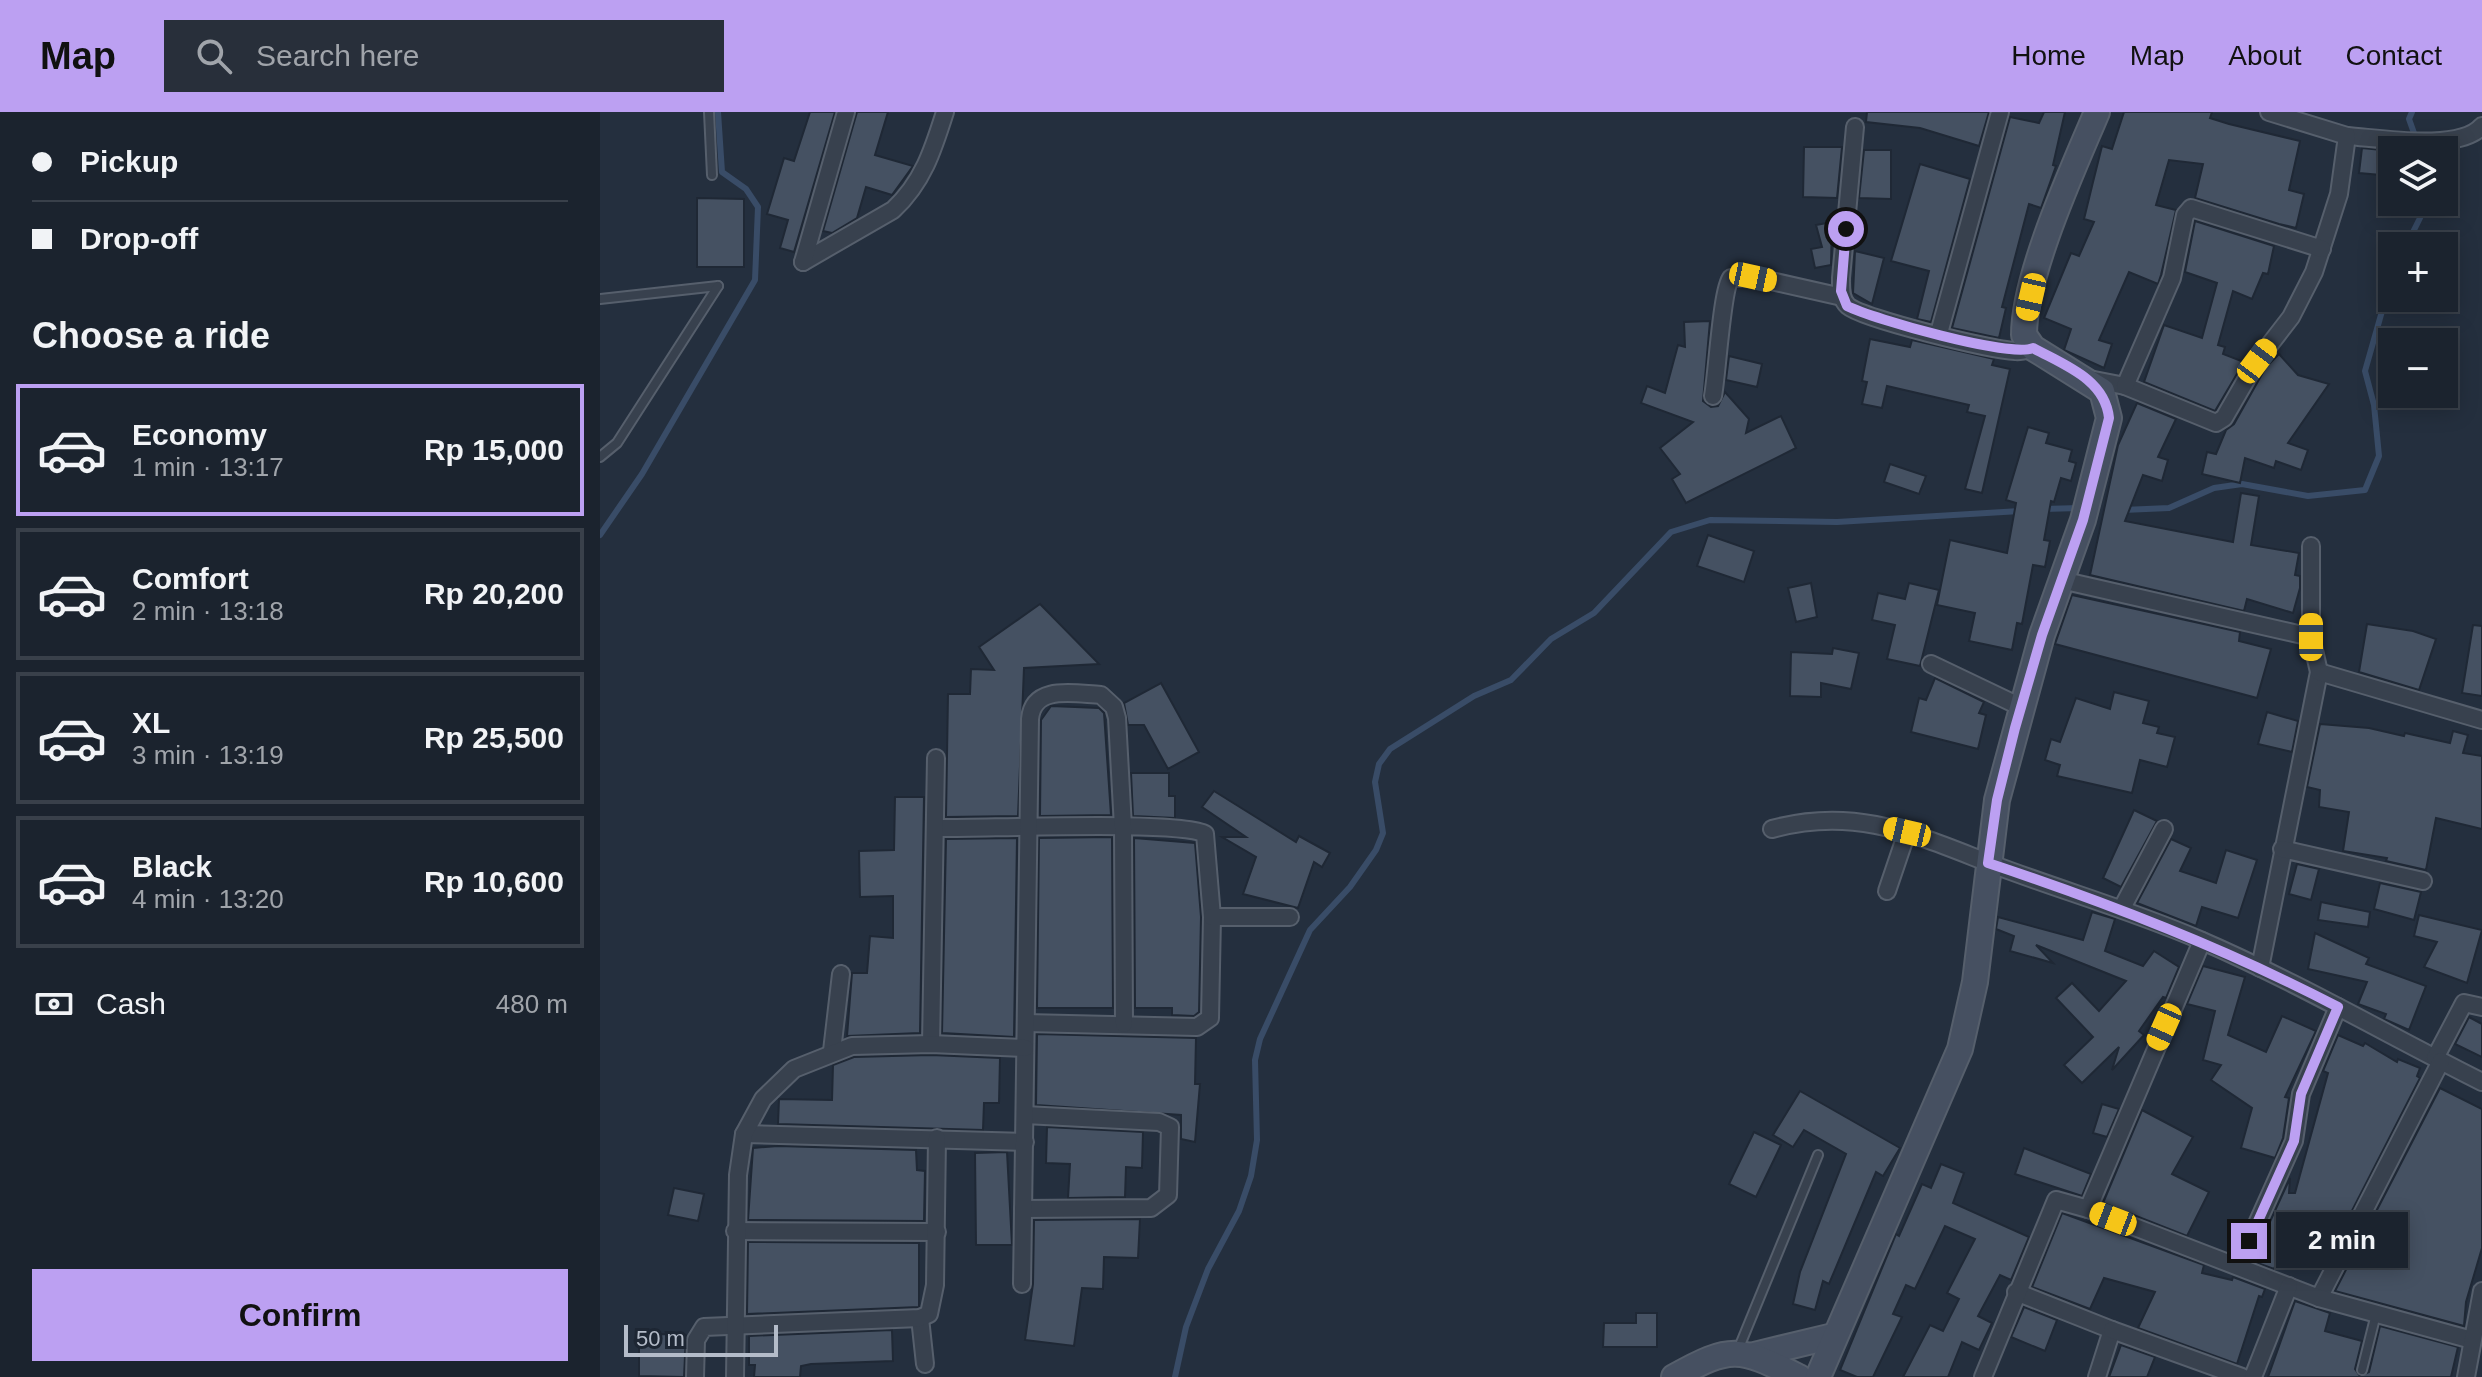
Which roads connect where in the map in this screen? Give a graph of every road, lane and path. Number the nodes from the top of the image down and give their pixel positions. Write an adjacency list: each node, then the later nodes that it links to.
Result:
1 (709, 112): 10 (lane)
2 (846, 112): 3 (street)
3 (945, 112)
4 (2000, 112): 14 (street)
5 (2097, 112): 15 (street)
6 (2269, 112): 9 (street)
7 (2482, 126): 9 (street)
8 (1855, 127): 12 (street)
9 (2347, 136): 11 (street)
10 (712, 175)
11 (2322, 249): 17 (street); 17 (street)
12 (1842, 297): 14 (street); 18 (street)
13 (600, 299): 19 (lane)
14 (1939, 333): 15 (street)
15 (2033, 348): 16 (street)
16 (2087, 379): 17 (street); 21 (street)
17 (2125, 386)
18 (1713, 396)
19 (600, 457)
20 (2311, 546): 22 (street)
21 (2061, 580): 22 (street); 25 (street)
22 (2311, 637): 24 (street)
23 (1931, 664): 25 (street)
24 (2319, 672): 26 (street); 34 (street)
25 (2021, 707): 35 (street)
26 (2482, 720)
27 (936, 758): 29 (street)
28 (1123, 827): 30 (street); 30 (street); 39 (street); 47 (street)
29 (935, 828): 30 (street); 48 (street)
30 (1028, 829): 46 (street)
31 (1772, 829): 33 (street)
32 (2164, 829): 38 (street)
33 (1907, 832): 35 (street); 37 (street)
34 (2282, 849): 36 (street); 42 (street)
35 (1988, 863): 38 (street); 72 (street)
36 (2423, 881)
37 (1887, 891)
38 (2122, 908): 41 (street)
39 (1212, 917): 40 (street); 47 (street)
40 (1290, 917)
41 (2202, 941): 42 (street); 59 (street)
42 (2260, 968): 44 (street)
43 (841, 974): 50 (street)
44 (2338, 1007): 51 (street); 62 (street)
45 (2482, 1007): 51 (street)
46 (1026, 1023): 47 (street); 49 (street)
47 (1124, 1024)
48 (931, 1044): 49 (street); 50 (street)
49 (1025, 1048): 53 (street)
50 (832, 1051): 54 (street)
51 (2438, 1060): 52 (street); 67 (street)
52 (2482, 1082)
53 (1025, 1115): 56 (street); 58 (street)
54 (744, 1134): 55 (street); 60 (street)
55 (937, 1138): 56 (street); 61 (street)
56 (1025, 1142): 58 (street)
57 (1818, 1155): 74 (lane)
58 (1023, 1209): 63 (street)
59 (2088, 1209): 62 (street); 66 (street)
60 (735, 1231): 61 (street); 70 (street)
61 (937, 1232): 69 (street)
62 (2238, 1266): 64 (street)
63 (1022, 1284)
64 (2289, 1286): 67 (street); 86 (street)
65 (2482, 1291): 73 (street)
66 (2016, 1292): 71 (street); 83 (street)
67 (2319, 1298): 68 (street)
68 (2376, 1314): 73 (street); 76 (lane)
69 (920, 1318): 70 (street); 75 (street)
70 (734, 1325): 78 (street); 79 (street)
71 (2112, 1330): 84 (street); 85 (street)
72 (1833, 1336): 74 (street); 82 (street)
73 (2472, 1340): 77 (street)
74 (1746, 1354): 80 (street); 81 (street)
75 (925, 1364)
76 (2362, 1370)
77 (2472, 1373)
78 (695, 1377)
79 (735, 1377)
80 (1674, 1377)
81 (1799, 1377)
82 (1818, 1377)
83 (1983, 1377)
84 (2097, 1377)
85 (2242, 1377)
86 (2253, 1377)

